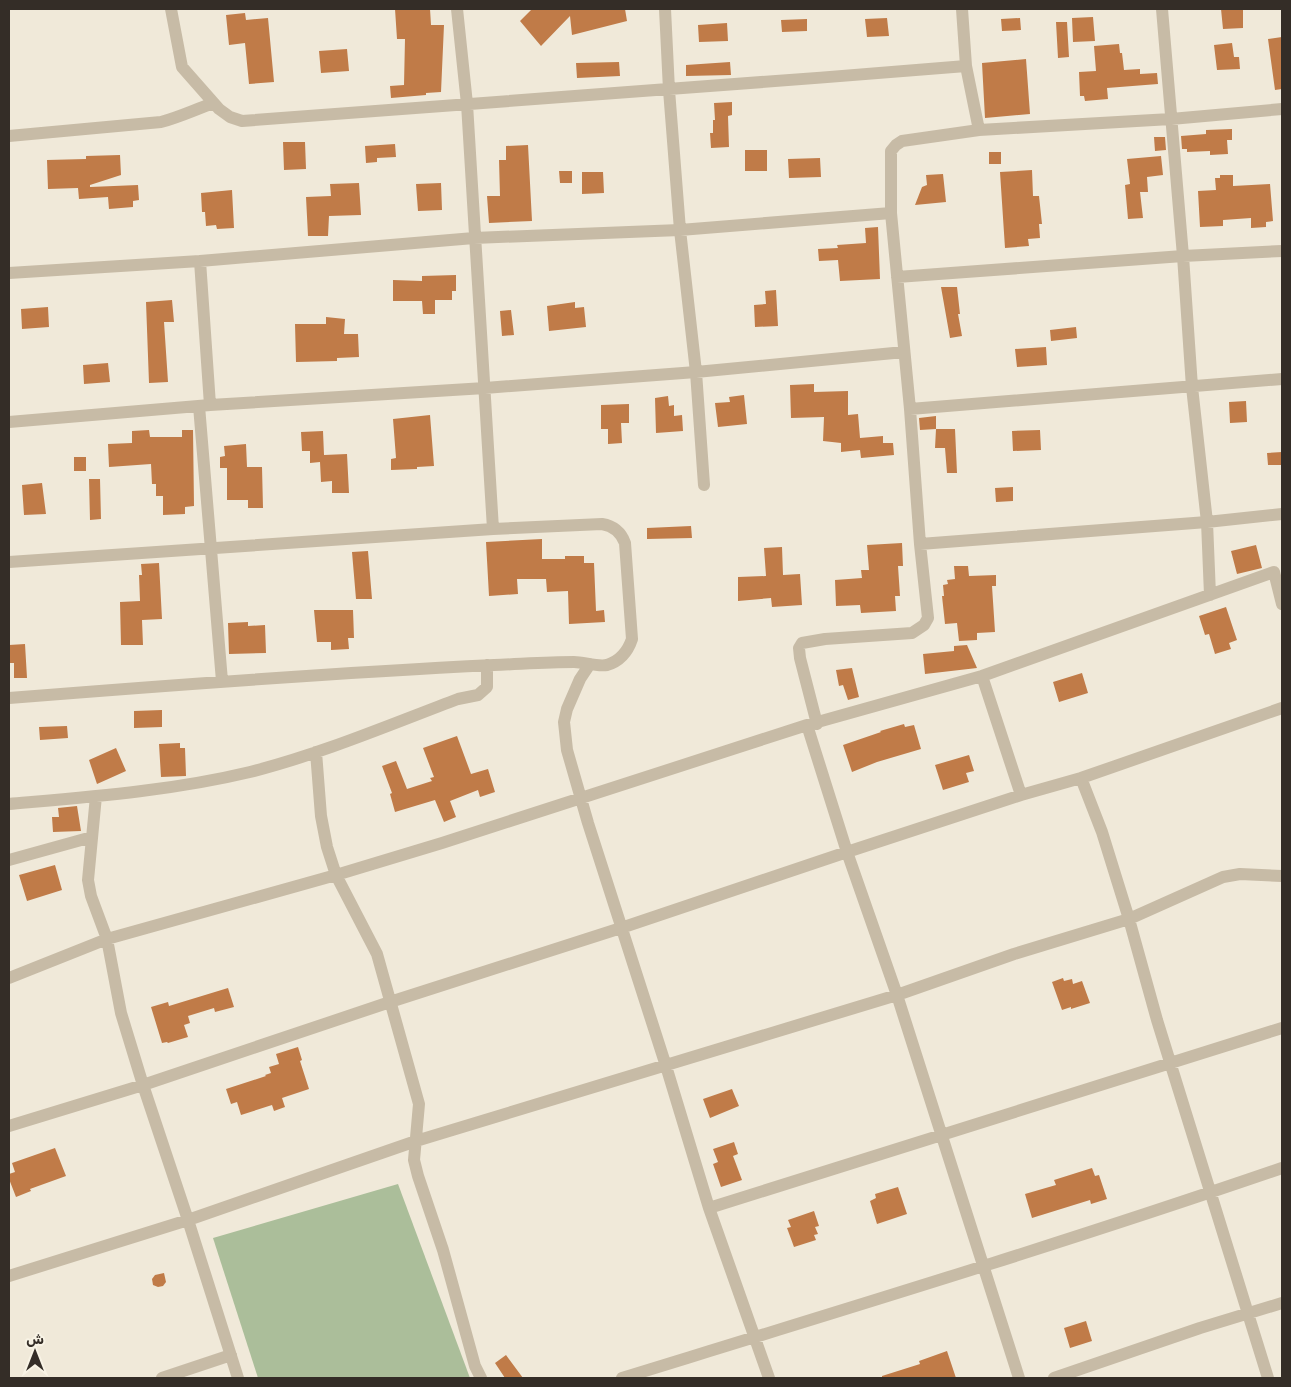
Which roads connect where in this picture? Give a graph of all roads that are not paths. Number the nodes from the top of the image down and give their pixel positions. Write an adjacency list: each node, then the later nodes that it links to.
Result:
1 (170, 9): 8 (street)
2 (457, 9): 9 (street)
3 (665, 9): 7 (street)
4 (962, 9): 6 (street)
5 (1162, 9): 11 (street)
6 (966, 66): 7 (street); 12 (street)
7 (669, 90): 9 (street); 15 (street)
8 (214, 103): 9 (street); 13 (street)
9 (467, 104): 16 (street)
10 (1282, 109): 11 (street)
11 (1170, 119): 12 (street); 18 (street)
12 (979, 130): 14 (street)
13 (9, 136)
14 (891, 213): 15 (street); 21 (street)
15 (680, 230): 16 (street); 23 (street)
16 (474, 238): 19 (street); 26 (street)
17 (1282, 251): 18 (street)
18 (1183, 256): 21 (street); 25 (street)
19 (200, 262): 20 (street); 27 (street)
20 (9, 273)
21 (897, 277): 22 (street)
22 (904, 352): 23 (street); 28 (street)
23 (696, 372): 26 (street); 30 (street)
24 (1282, 378): 25 (street)
25 (1192, 387): 28 (street); 32 (street)
26 (485, 388): 27 (street); 33 (street)
27 (205, 406): 29 (street); 35 (street)
28 (910, 409): 34 (street)
29 (9, 422)
30 (704, 485)
31 (1282, 514): 32 (street)
32 (1207, 522): 34 (street); 37 (street)
33 (493, 529): 35 (street); 39 (street)
34 (920, 544): 45 (street)
35 (210, 547): 36 (street); 42 (street)
36 (9, 562)
37 (1210, 595): 38 (street); 41 (street)
38 (1282, 604)
39 (590, 664): 40 (street); 50 (street)
40 (487, 666): 42 (street); 46 (street)
41 (982, 676): 45 (street); 48 (street)
42 (222, 681): 43 (street)
43 (9, 698)
44 (1282, 708): 47 (street)
45 (812, 724): 50 (street); 53 (street)
46 (316, 752): 49 (street); 55 (street)
47 (1081, 778): 48 (street); 57 (street)
48 (1021, 795): 53 (street)
49 (96, 796): 51 (street); 52 (street)
50 (581, 798): 55 (street); 58 (street)
51 (9, 804)
52 (92, 837): 54 (street); 59 (street)
53 (847, 852): 58 (street); 61 (street)
54 (9, 860)
55 (336, 875): 59 (street); 62 (street)
56 (1282, 876): 57 (street)
57 (1130, 919): 61 (street); 64 (street)
58 (621, 928): 62 (street); 65 (street)
59 (107, 939): 60 (street); 66 (street)
60 (9, 978)
61 (897, 994): 65 (street); 68 (street)
62 (390, 1002): 66 (street); 69 (street)
63 (1282, 1028): 64 (street)
64 (1170, 1062): 68 (street); 71 (street)
65 (666, 1066): 69 (street); 72 (street)
66 (143, 1085): 67 (street); 73 (street)
67 (9, 1126)
68 (941, 1136): 72 (street); 74 (street)
69 (416, 1141): 73 (street); 82 (street)
70 (1282, 1168): 71 (street)
71 (1210, 1193): 74 (street); 77 (street)
72 (709, 1208): 78 (street)
73 (188, 1220): 75 (street); 79 (street)
74 (984, 1266): 78 (street); 85 (street)
75 (9, 1276)
76 (1282, 1303): 77 (street)
77 (1248, 1315): 86 (street); 87 (street)
78 (755, 1337): 83 (street); 84 (street)
79 (231, 1355): 80 (street); 81 (street)
80 (162, 1378)
81 (238, 1378)
82 (481, 1378)
83 (622, 1378)
84 (769, 1378)
85 (1019, 1378)
86 (1054, 1378)
87 (1268, 1378)

